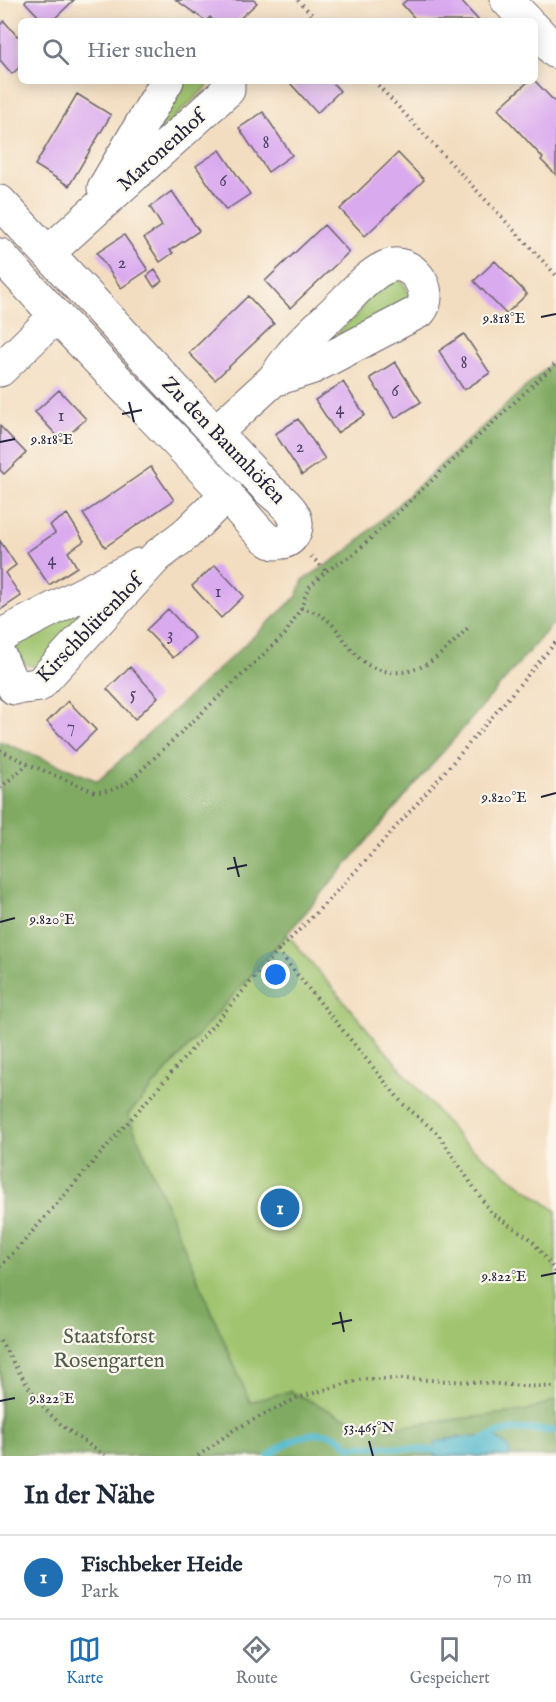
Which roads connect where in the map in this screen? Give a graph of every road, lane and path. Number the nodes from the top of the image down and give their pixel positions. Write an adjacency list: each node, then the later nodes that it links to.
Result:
1 (298, 0): 3 (path)
2 (507, 0): 4 (street)
3 (315, 18)
4 (524, 18)
5 (538, 32): 6 (street)
6 (556, 52)
7 (165, 84): 11 (street, Maronenhof)
8 (228, 84): 11 (street, Maronenhof)
9 (377, 84): 14 (path)
10 (0, 202): 12 (street, Zu den Baumhöfen)
11 (88, 215): 12 (street, Maronenhof)
12 (48, 253): 19 (street, Zu den Baumhöfen)
13 (0, 255): 15 (street, Zu den Baumhöfen)
14 (556, 275)
15 (56, 316): 17 (street); 20 (street, Zu den Baumhöfen)
16 (556, 363): 22 (path)
17 (1, 368)
18 (273, 381): 19 (street)
19 (216, 432): 20 (street, Zu den Baumhöfen)
20 (227, 494): 21 (street, Kirschblütenhof)
21 (157, 556): 24 (street, Kirschblütenhof); 26 (street, Kirschblütenhof)
22 (301, 608): 23 (path); 28 (path)
23 (470, 627)
24 (0, 636)
25 (556, 642): 30 (path)
26 (0, 657)
27 (0, 750): 28 (path)
28 (28, 764): 29 (path)
29 (0, 788)
30 (278, 951): 31 (path); 32 (path)
31 (0, 1267)
32 (556, 1272)
33 (0, 1341): 35 (path)
34 (556, 1387): 36 (path)
35 (106, 1456)
36 (198, 1456)

